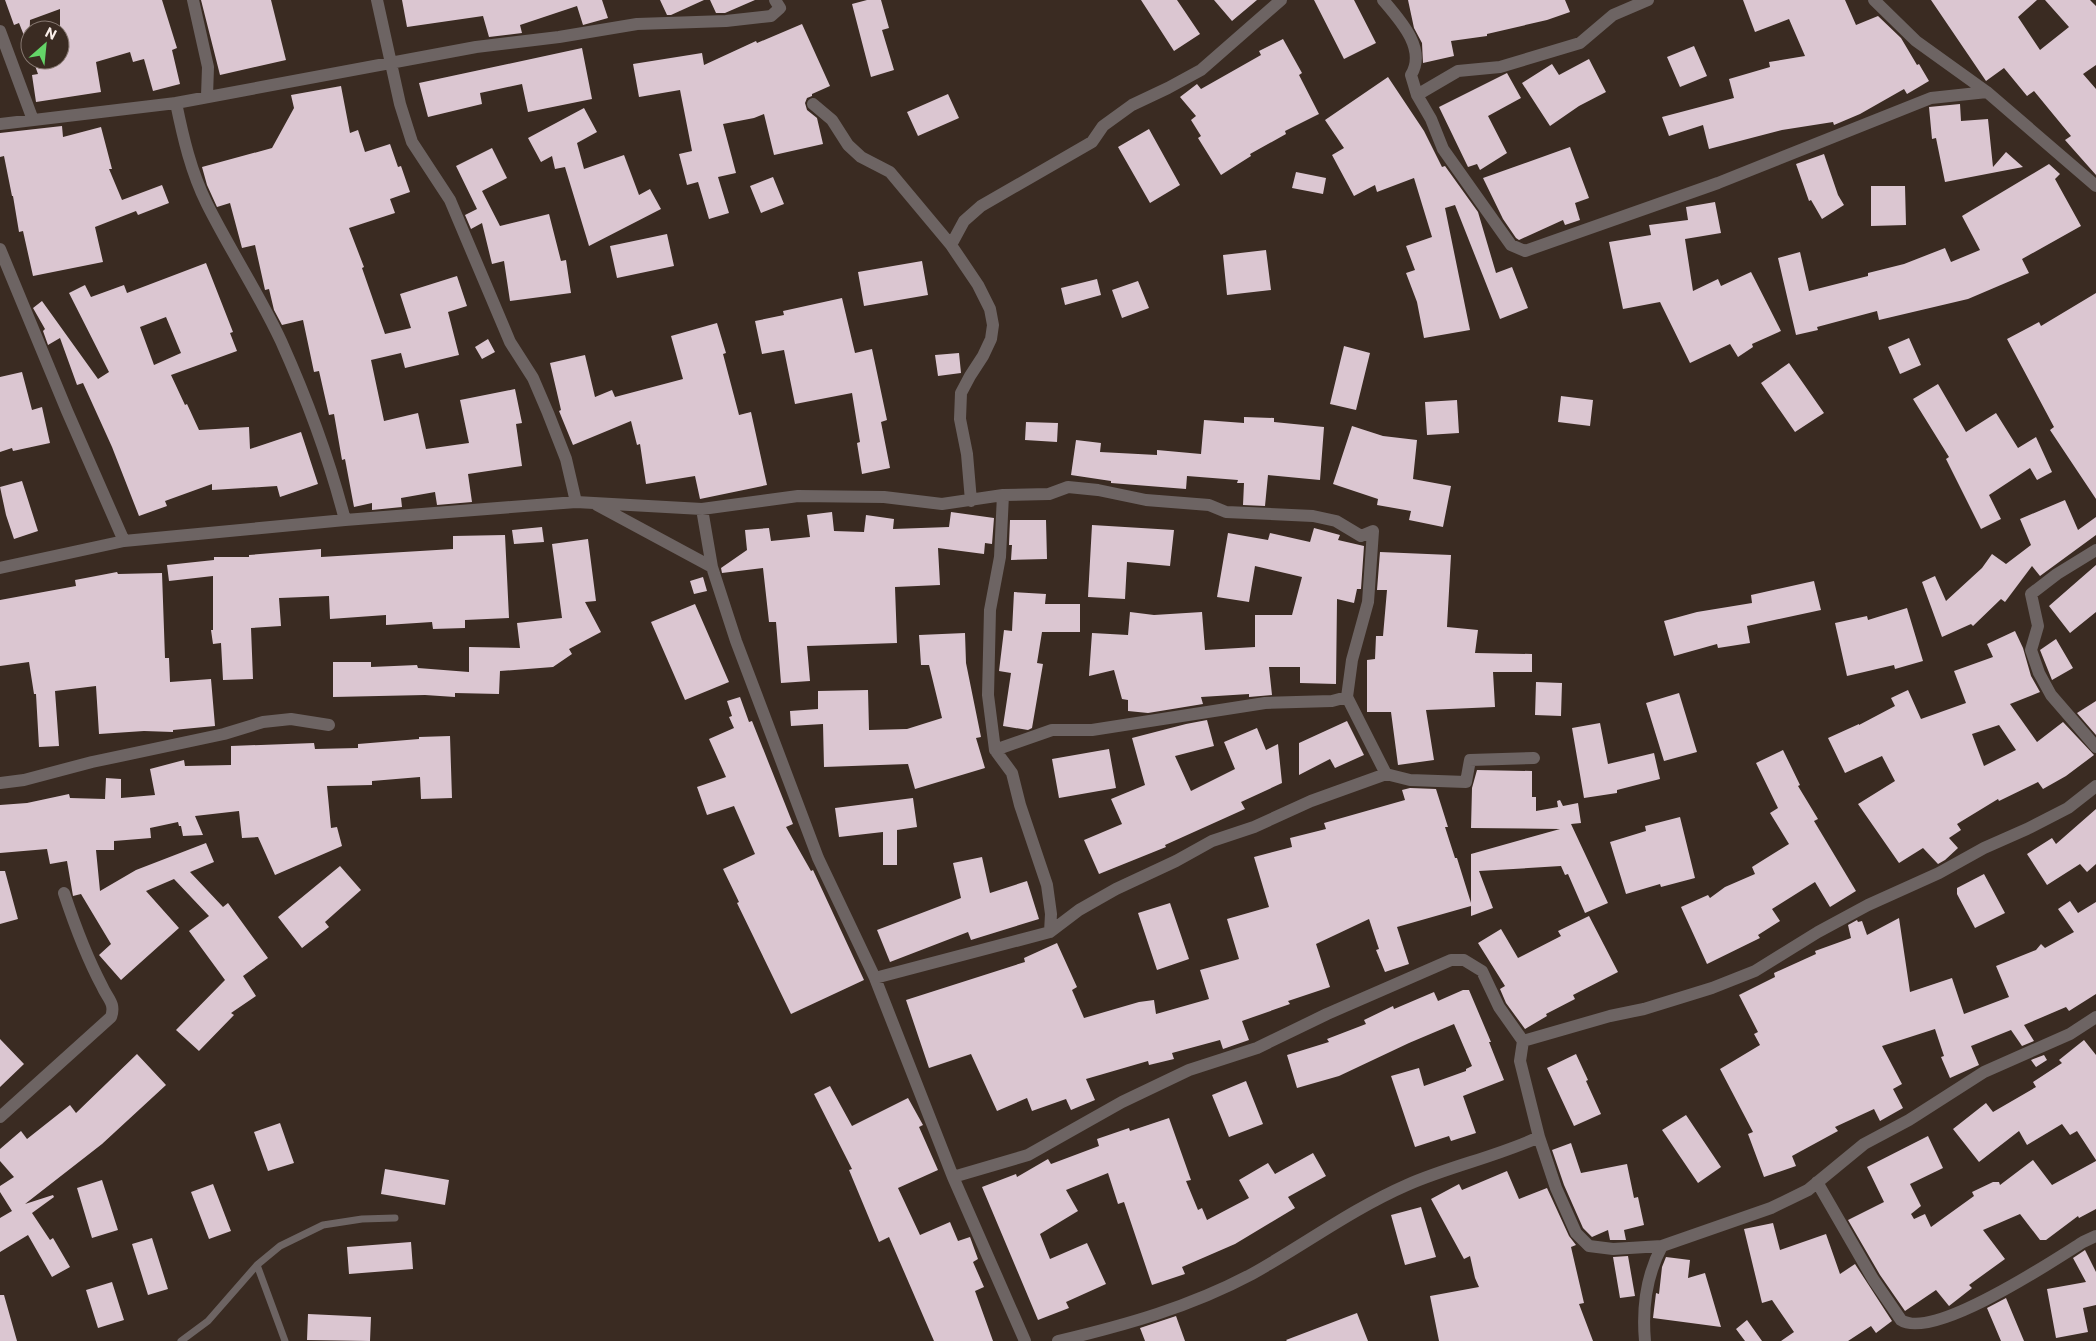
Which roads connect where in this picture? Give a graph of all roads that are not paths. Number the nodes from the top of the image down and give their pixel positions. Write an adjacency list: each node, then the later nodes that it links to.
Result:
1 (193, 0): 11 (street)
2 (376, 0): 9 (street)
3 (775, 0): 9 (street)
4 (1281, 0): 18 (street)
5 (1383, 0): 12 (street)
6 (1648, 0): 12 (street)
7 (1874, 0): 10 (street)
8 (0, 31): 15 (street)
9 (390, 64): 11 (street); 22 (street)
10 (1986, 92): 12 (street); 17 (street)
11 (207, 96): 13 (street)
12 (1417, 96)
13 (176, 103): 15 (street); 25 (street)
14 (813, 104): 18 (street)
15 (33, 120): 16 (street)
16 (0, 124)
17 (2096, 186)
18 (951, 245): 21 (street)
19 (0, 249): 26 (street)
20 (1003, 495): 21 (street); 30 (street); 33 (street)
21 (970, 501): 24 (street)
22 (576, 502): 23 (street); 25 (street)
23 (594, 503): 24 (street); 28 (street)
24 (702, 508): 28 (street)
25 (345, 520): 26 (street)
26 (124, 541): 29 (street)
27 (2096, 550): 32 (street)
28 (712, 567): 40 (street)
29 (0, 568)
30 (1347, 696): 33 (street); 35 (street)
31 (329, 725): 36 (street)
32 (2096, 747)
33 (995, 750): 39 (street)
34 (1534, 758): 35 (street)
35 (1386, 774): 39 (street)
36 (0, 783)
37 (2096, 786): 42 (street)
38 (64, 893): 43 (street)
39 (1050, 932): 40 (street)
40 (875, 978): 45 (street)
41 (2096, 1017): 46 (street)
42 (1523, 1041): 44 (street); 45 (street)
43 (0, 1117)
44 (1539, 1137): 49 (street); 54 (street)
45 (953, 1177): 53 (street)
46 (1818, 1182): 48 (street); 49 (street)
47 (395, 1218): 50 (lane)
48 (2096, 1236)
49 (1662, 1246): 55 (street)
50 (257, 1265): 51 (lane); 52 (lane)
51 (181, 1341)
52 (285, 1341)
53 (1025, 1341)
54 (1058, 1341)
55 (1645, 1341)

